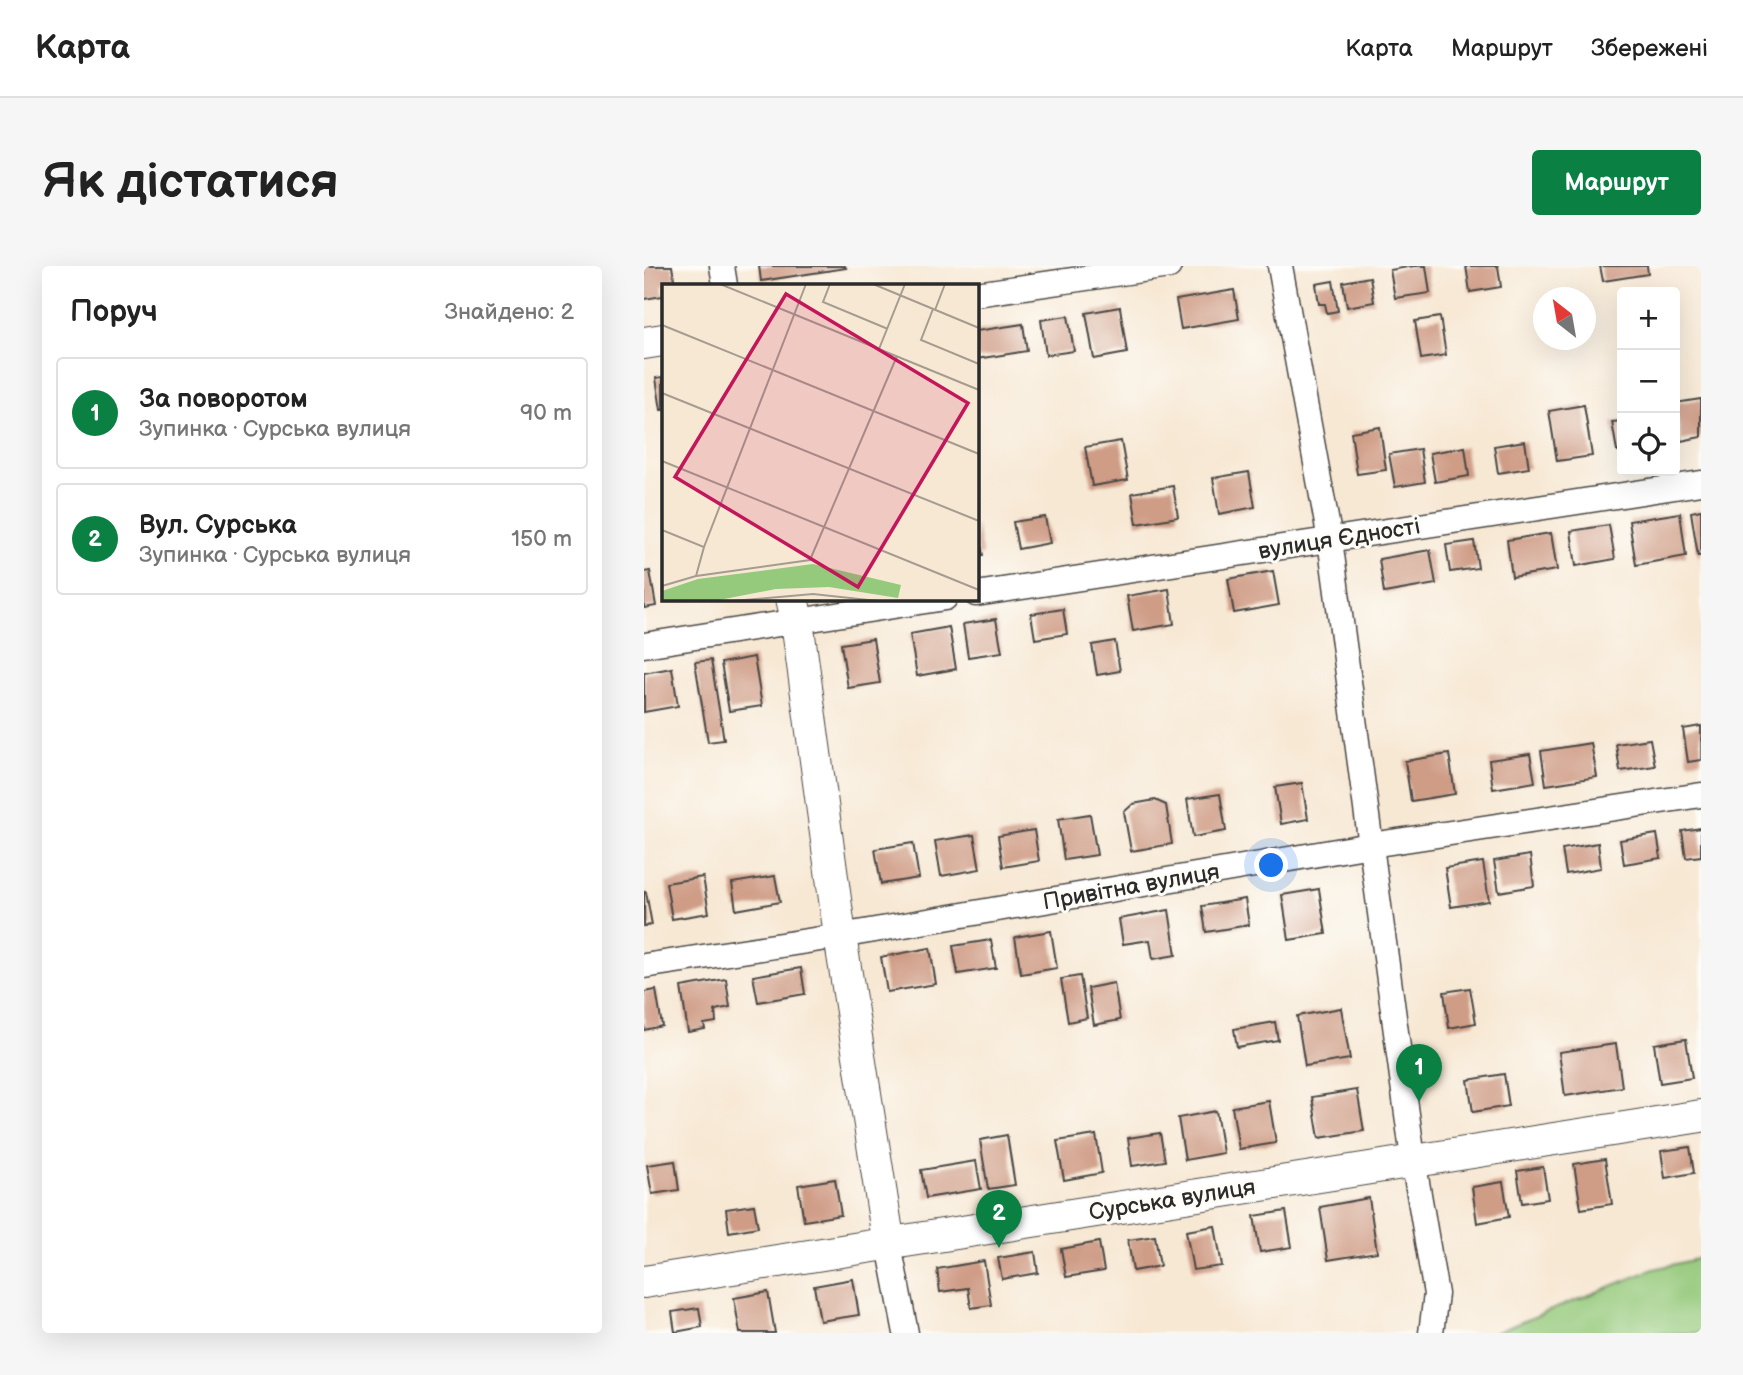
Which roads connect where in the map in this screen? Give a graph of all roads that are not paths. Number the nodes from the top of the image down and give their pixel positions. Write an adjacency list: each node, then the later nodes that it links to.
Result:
1 (722, 266): 4 (street)
2 (1169, 266): 5 (street)
3 (1280, 266): 9 (street)
4 (725, 284)
5 (978, 294)
6 (662, 340): 7 (street)
7 (644, 343)
8 (1701, 483): 9 (street, вулиця Єдності)
9 (1330, 540): 10 (street, вулиця Єдності); 15 (street)
10 (978, 594)
11 (920, 600): 12 (street)
12 (795, 610): 13 (street); 16 (street)
13 (644, 645)
14 (1701, 795): 15 (street, Привітна вулиця)
15 (1371, 845): 16 (street, Привітна вулиця); 19 (street)
16 (840, 936): 17 (street, Привітна вулиця); 20 (street)
17 (644, 966)
18 (1701, 1115): 19 (street, Сурська вулиця)
19 (1413, 1159): 20 (street, Сурська вулиця); 23 (street)
20 (890, 1245): 21 (street, Сурська вулиця); 22 (street)
21 (644, 1282)
22 (906, 1333)
23 (1431, 1333)

